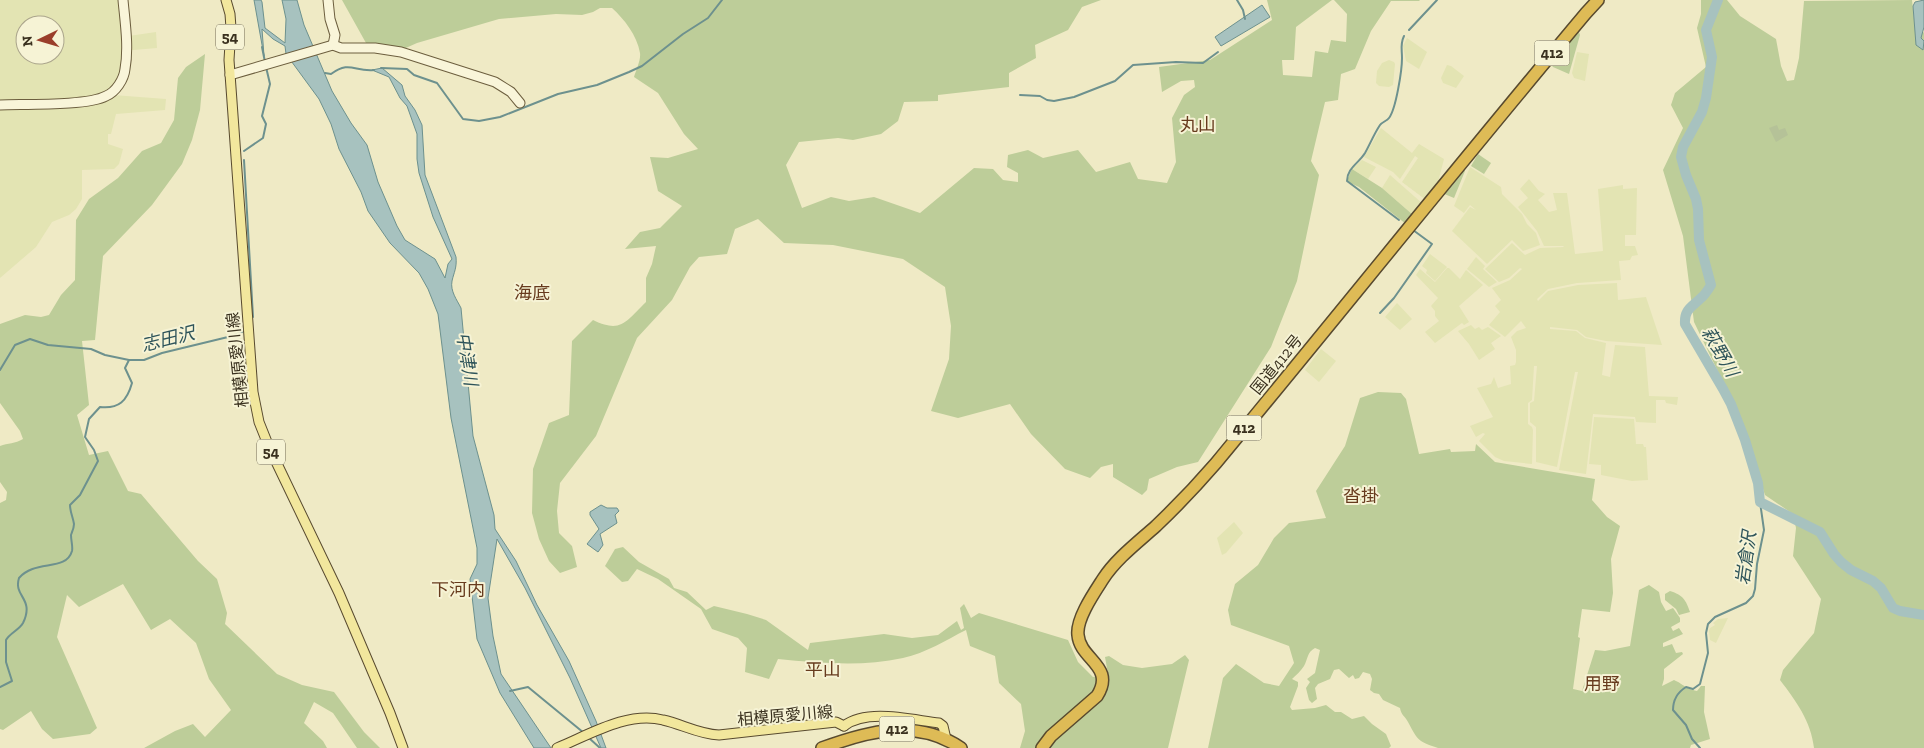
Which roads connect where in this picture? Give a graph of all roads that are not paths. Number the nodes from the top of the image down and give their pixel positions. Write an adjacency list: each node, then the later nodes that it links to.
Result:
1 (123, 0): 8 (street)
2 (226, 0): 6 (main road, 相模原愛川線 / 54)
3 (328, 0): 5 (street)
4 (1598, 0): 16 (highway, 国道412号 / 412)
5 (331, 47): 6 (street); 7 (street)
6 (234, 74): 12 (main road, 相模原愛川線 / 54)
7 (520, 103)
8 (0, 105)
9 (844, 726): 10 (main road); 11 (main road, 相模原愛川線); 13 (main road, 相模原愛川線)
10 (848, 738): 11 (highway, 412); 14 (highway, 412)
11 (946, 739): 15 (highway, 412)
12 (404, 748)
13 (557, 748)
14 (822, 748)
15 (961, 748)
16 (1042, 748)

